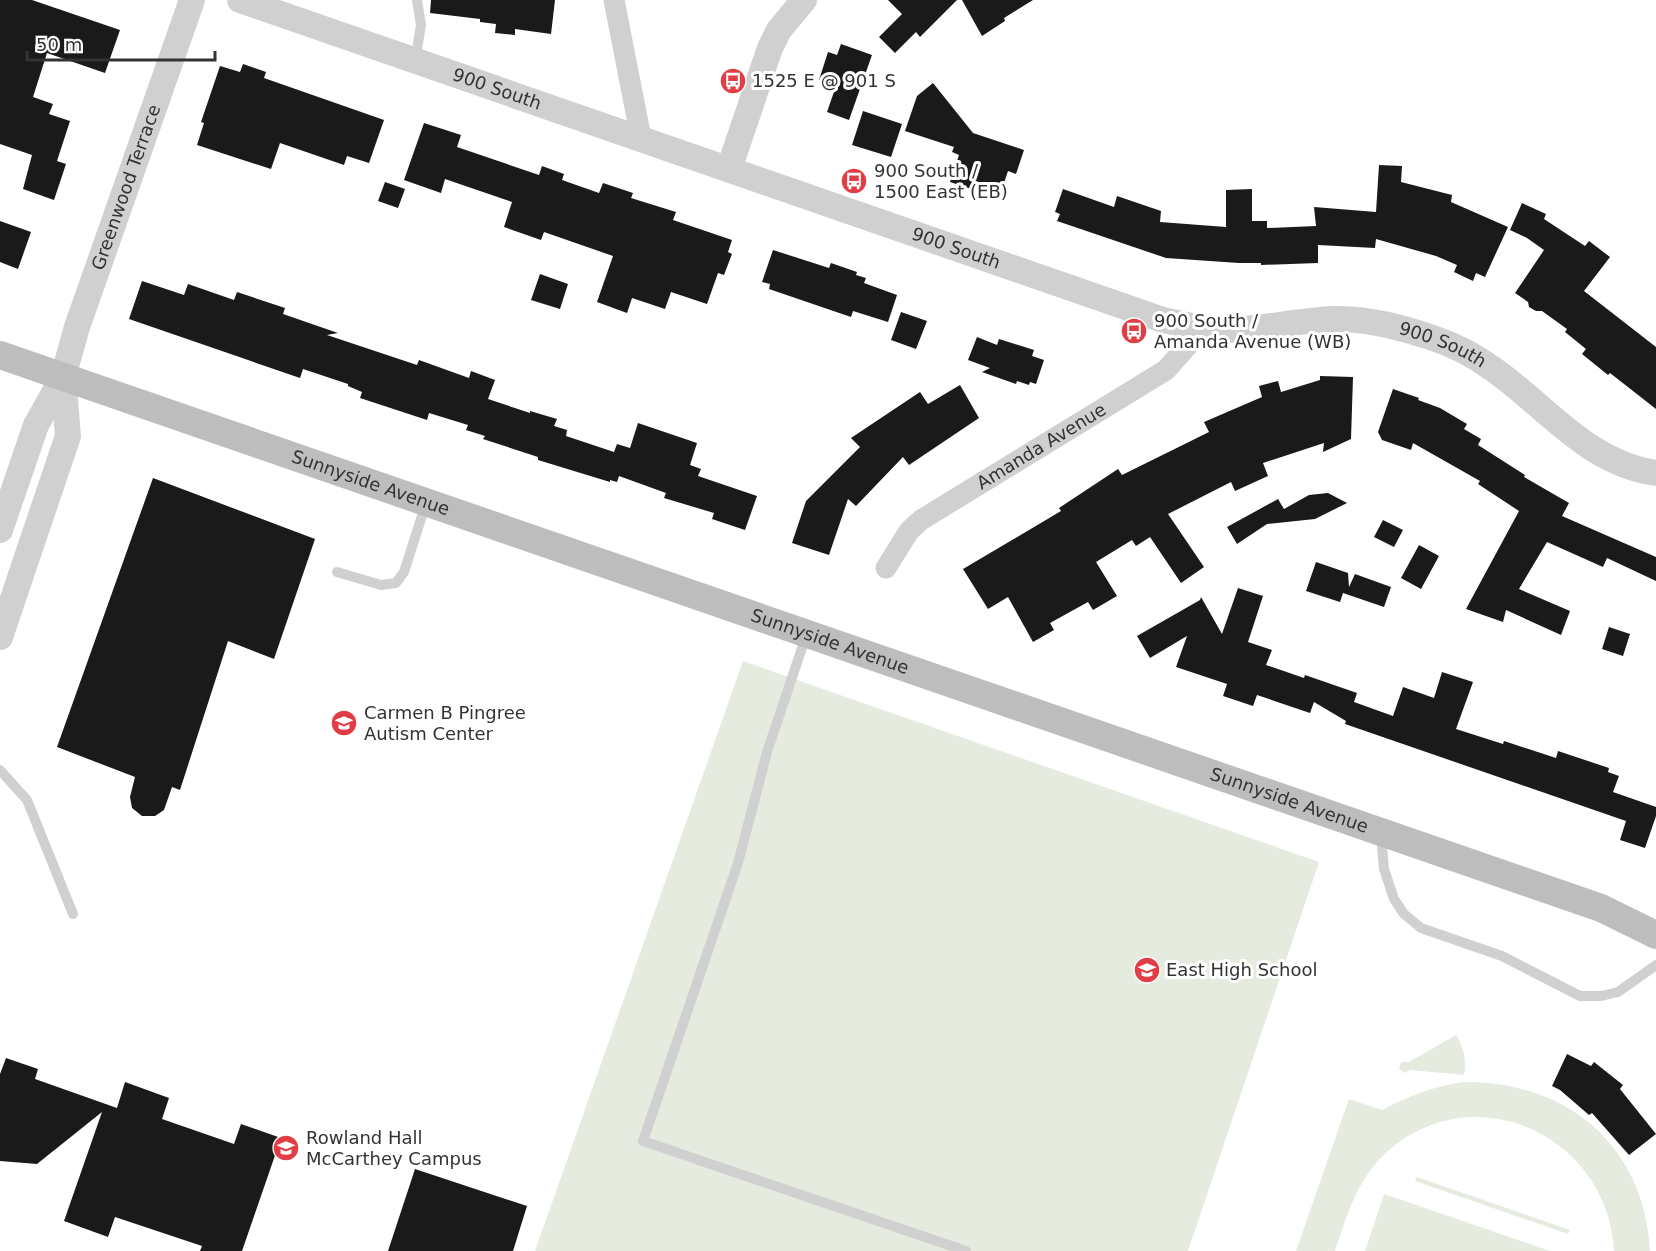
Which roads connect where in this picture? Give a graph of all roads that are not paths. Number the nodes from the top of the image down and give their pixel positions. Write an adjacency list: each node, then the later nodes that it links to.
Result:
1 (192, 0): 11 (street, Greenwood Terrace)
2 (240, 0): 6 (street, 900 South)
3 (417, 0): 6 (lane)
4 (614, 0): 7 (street)
5 (804, 0): 8 (street)
6 (416, 61): 7 (street, 900 South)
7 (641, 138): 8 (street, 900 South)
8 (729, 169): 9 (street, 900 South)
9 (1198, 327): 12 (street, 900 South); 15 (street, Amanda Avenue)
10 (0, 355): 11 (main road, Sunnyside Avenue)
11 (63, 377): 13 (main road, Sunnyside Avenue); 14 (street); 18 (street)
12 (1656, 473)
13 (426, 502): 16 (lane); 17 (main road, Sunnyside Avenue)
14 (0, 530)
15 (886, 568)
16 (337, 572)
17 (806, 634): 20 (main road, Sunnyside Avenue); 24 (lane)
18 (0, 637)
19 (0, 770): 21 (lane)
20 (1381, 832): 22 (main road, Sunnyside Avenue); 23 (lane)
21 (73, 914)
22 (1656, 935)
23 (1656, 965)
24 (966, 1251)

